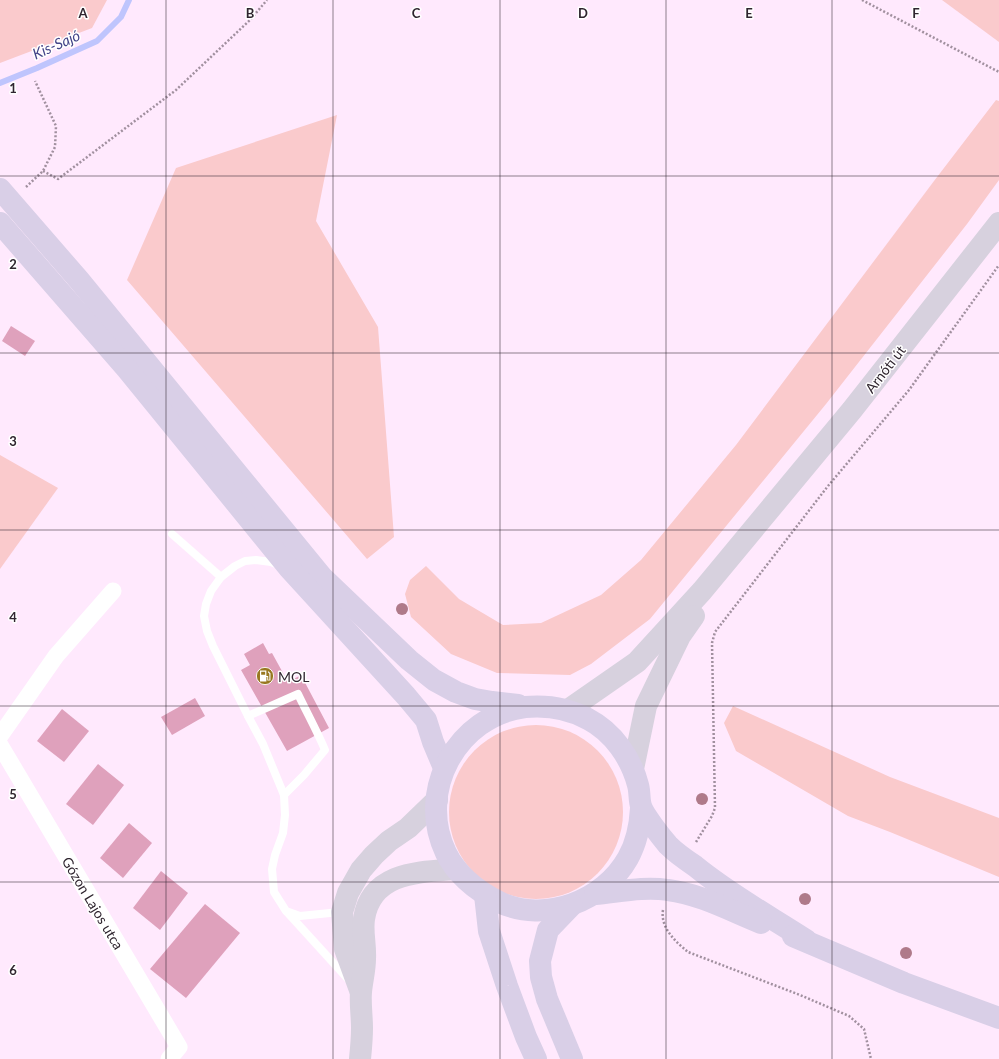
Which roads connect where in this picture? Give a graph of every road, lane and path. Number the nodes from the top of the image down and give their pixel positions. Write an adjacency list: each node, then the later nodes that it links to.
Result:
1 (267, 0): 5 (path)
2 (862, 0): 3 (path)
3 (999, 72)
4 (35, 81): 5 (path)
5 (43, 171): 6 (path)
6 (6, 195): 15 (main road)
7 (999, 222): 10 (main road, Arnóti út)
8 (0, 223): 12 (main road)
9 (999, 265): 25 (path)
10 (768, 513): 16 (main road); 21 (main road)
11 (172, 534): 13 (lane)
12 (289, 568): 13 (lane); 20 (main road)
13 (221, 577): 17 (lane)
14 (113, 591): 18 (street)
15 (535, 706): 16 (main road); 20 (main road)
16 (568, 710): 21 (main road)
17 (248, 716): 22 (lane); 22 (lane)
18 (0, 736)
19 (0, 746): 36 (street, Gózon Lajos utca)
20 (444, 768): 23 (main road)
21 (633, 769): 24 (main road)
22 (284, 795): 31 (lane)
23 (437, 800): 26 (main road); 32 (main road)
24 (641, 808): 25 (main road); 28 (main road)
25 (686, 859): 33 (main road)
26 (456, 869): 29 (main road); 34 (main road)
27 (667, 890): 28 (main road); 33 (main road); 40 (path)
28 (594, 894): 30 (main road)
29 (485, 895): 30 (main road); 38 (main road)
30 (572, 905): 39 (main road)
31 (286, 911): 32 (lane); 34 (lane)
32 (342, 912): 34 (main road)
33 (806, 940): 35 (main road)
34 (361, 993): 37 (main road)
35 (999, 1018)
36 (169, 1059)
37 (360, 1059)
38 (536, 1059)
39 (572, 1059)
40 (871, 1059)

